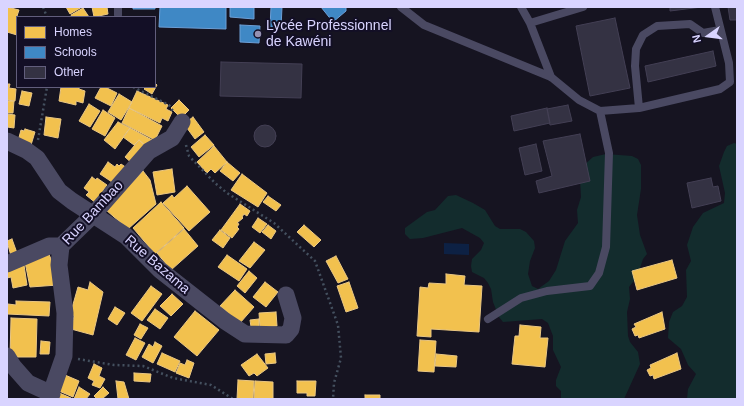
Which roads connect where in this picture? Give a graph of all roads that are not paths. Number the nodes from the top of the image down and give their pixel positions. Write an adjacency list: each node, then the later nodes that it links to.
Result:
1 (401, 7): 7 (lane)
2 (521, 7): 5 (lane)
3 (583, 7): 5 (lane)
4 (715, 7): 6 (lane)
5 (530, 24): 7 (lane)
6 (720, 30): 8 (lane); 8 (lane)
7 (552, 77): 9 (lane)
8 (639, 108): 9 (lane)
9 (600, 111): 16 (lane)
10 (182, 122): 12 (street, Rue Bambao)
11 (7, 141): 12 (street, Rue Bazama)
12 (92, 216): 13 (street, Rue Bambao); 15 (street, Rue Bazama)
13 (61, 246): 14 (street); 18 (street, Rue Bambao)
14 (7, 264)
15 (286, 295)
16 (488, 319)
17 (7, 356): 18 (street)
18 (51, 396)

